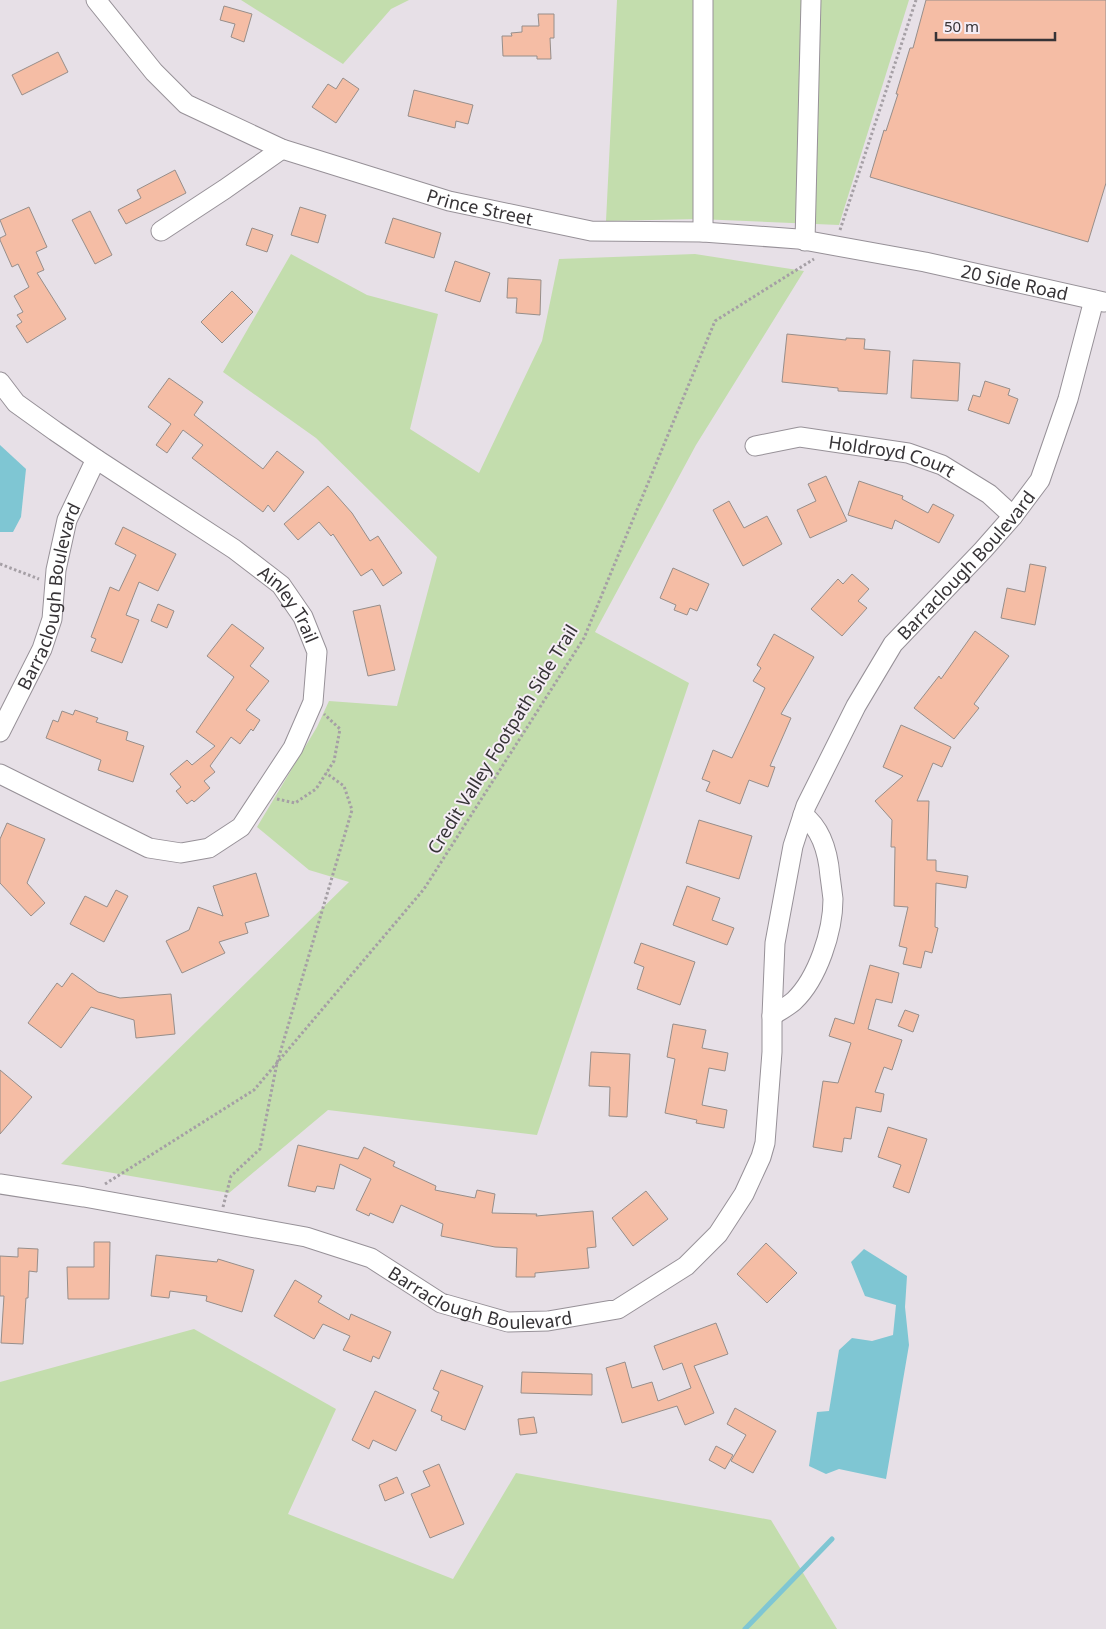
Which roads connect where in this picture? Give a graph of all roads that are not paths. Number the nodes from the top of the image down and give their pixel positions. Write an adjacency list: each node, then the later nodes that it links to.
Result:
1 (96, 0): 4 (street, Prince Street)
2 (703, 0): 6 (street)
3 (811, 0): 7 (street)
4 (282, 149): 5 (street); 6 (street, Prince Street)
5 (161, 231)
6 (703, 232): 7 (street, Prince Street)
7 (804, 241): 8 (street, Prince Street)
8 (925, 262): 9 (street, 20 Side Road)
9 (1100, 301): 13 (street, Barraclough Boulevard)
10 (0, 382): 12 (street, Ainley Trail)
11 (756, 446): 13 (street, Holdroyd Court)
12 (96, 459): 14 (street, Barraclough Boulevard); 15 (street, Ainley Trail)
13 (1013, 516): 16 (street, Barraclough Boulevard)
14 (0, 732)
15 (0, 774)
16 (803, 815): 17 (street, Barraclough Boulevard); 17 (street)
17 (772, 1016): 18 (street, Barraclough Boulevard)
18 (0, 1184)

